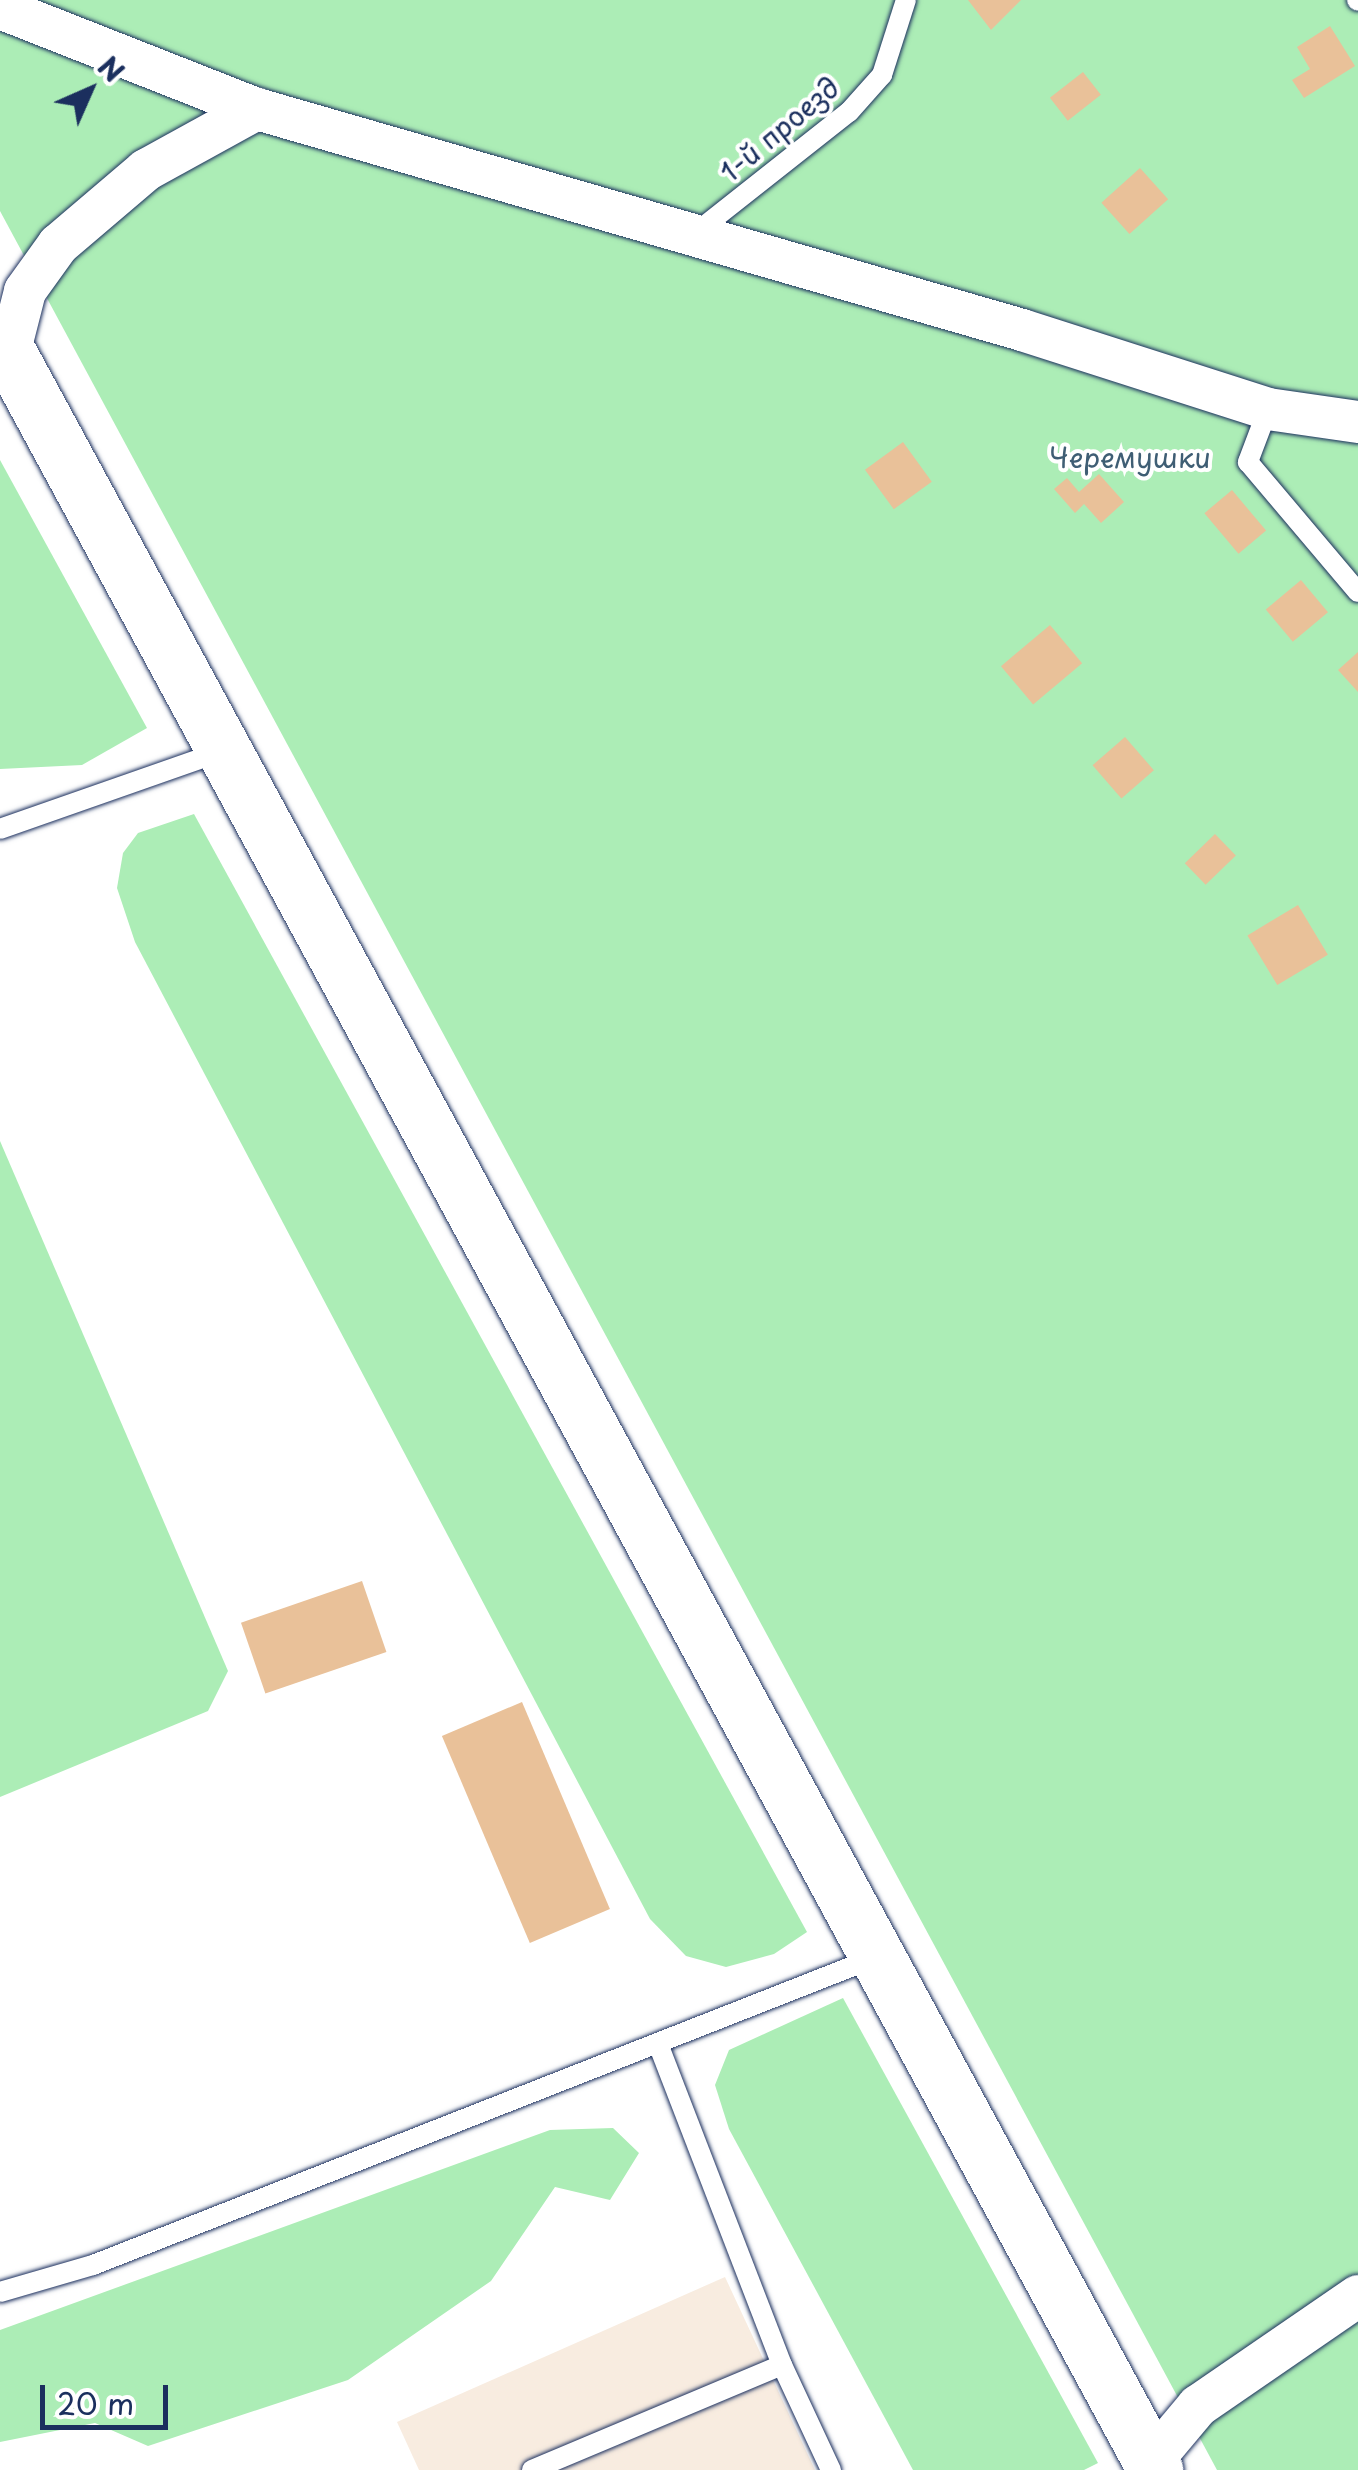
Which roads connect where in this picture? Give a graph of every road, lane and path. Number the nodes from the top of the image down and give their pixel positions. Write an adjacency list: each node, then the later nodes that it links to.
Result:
1 (906, 0): 4 (lane, 1-й проезд)
2 (0, 8): 3 (street)
3 (257, 108): 4 (street); 5 (street)
4 (693, 235): 6 (street)
5 (5, 345): 9 (main road)
6 (1268, 409): 7 (street); 8 (lane)
7 (1358, 422)
8 (1358, 592)
9 (220, 752): 10 (lane); 11 (main road)
10 (0, 829)
11 (878, 1956): 12 (lane); 16 (main road)
12 (658, 2043): 13 (lane); 15 (lane)
13 (0, 2292)
14 (1358, 2296): 16 (street)
15 (782, 2366): 17 (lane); 18 (lane)
16 (1148, 2467)
17 (532, 2470)
18 (831, 2470)

